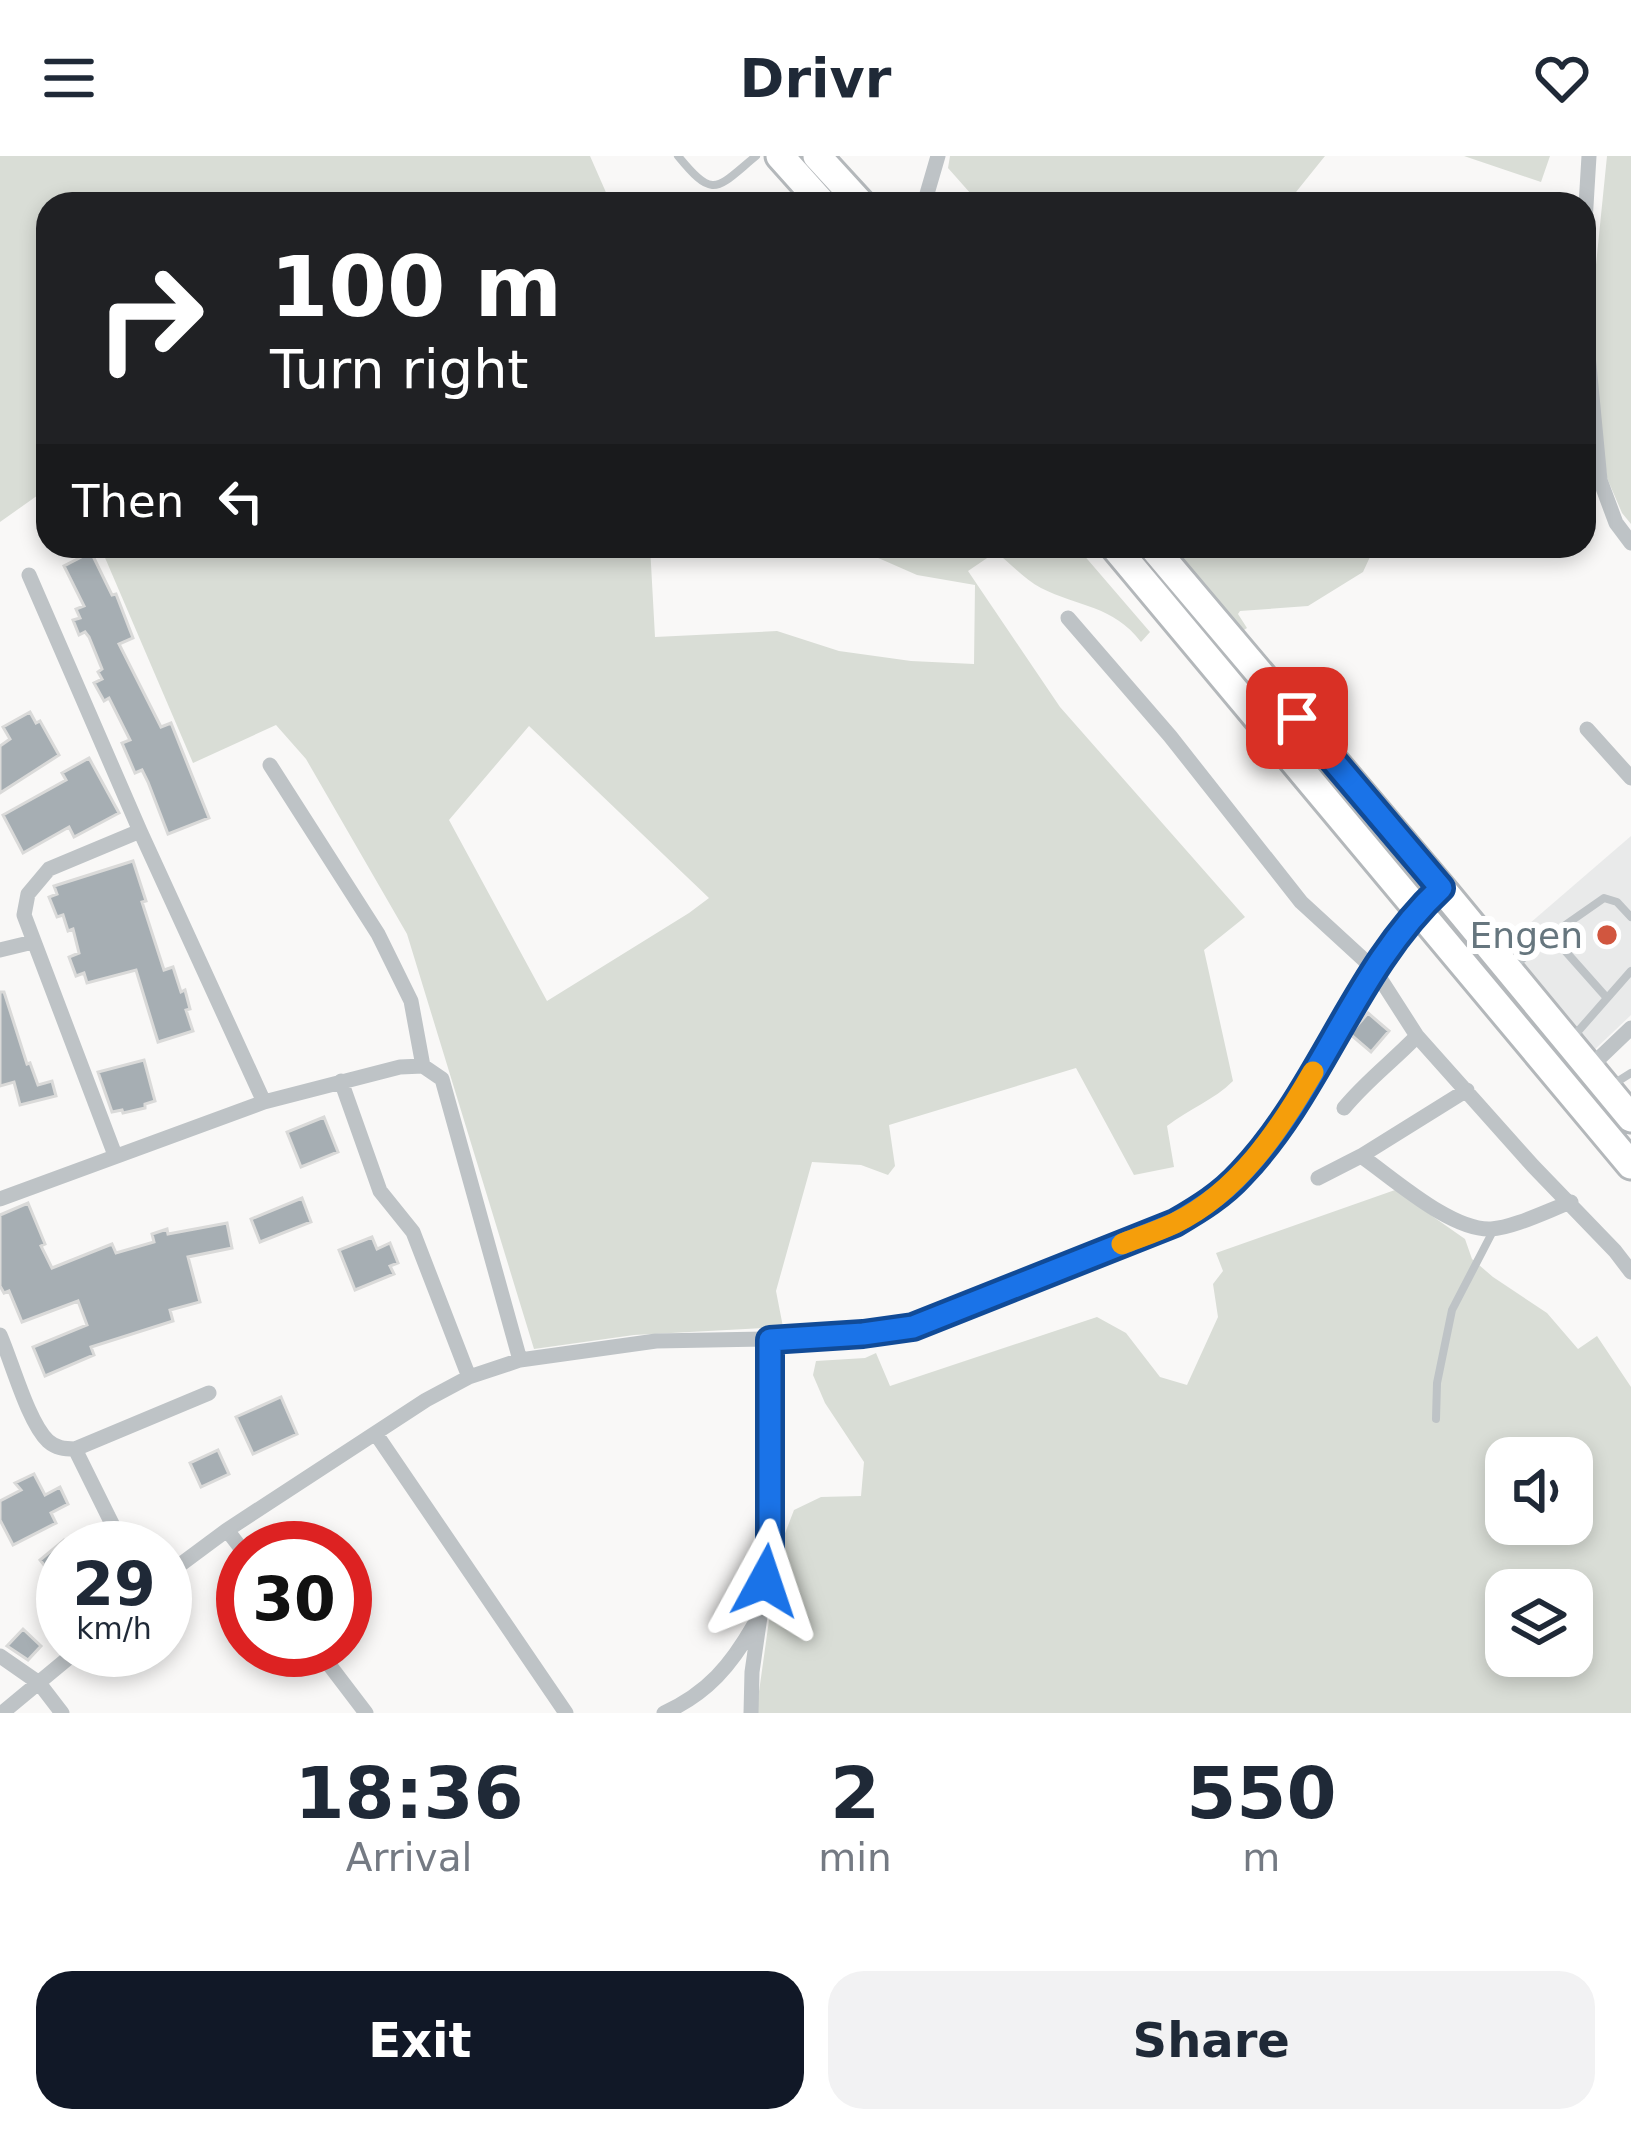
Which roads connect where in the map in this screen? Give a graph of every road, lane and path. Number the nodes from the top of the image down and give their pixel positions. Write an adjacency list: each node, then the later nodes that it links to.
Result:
1 (678, 156): 2 (lane)
2 (756, 156)
3 (780, 156): 7 (highway)
4 (817, 156): 8 (highway)
5 (938, 156): 9 (street)
6 (1589, 156): 10 (street)
7 (812, 192)
8 (850, 192)
9 (928, 192)
10 (1587, 192)
11 (1596, 438): 12 (street)
12 (1631, 542)
13 (1124, 558): 22 (highway)
14 (1162, 558): 21 (highway)
15 (29, 574): 20 (street)
16 (1068, 618): 27 (street)
17 (1587, 729): 19 (street)
18 (270, 765): 34 (street)
19 (1631, 778)
20 (140, 831): 25 (street); 39 (street)
21 (1441, 888): 22 (street); 28 (highway)
22 (1417, 910): 27 (street); 44 (highway)
23 (1631, 917): 24 (lane)
24 (1551, 935): 28 (lane); 30 (lane)
25 (33, 941): 26 (street); 42 (street)
26 (0, 950)
27 (1374, 969): 32 (street); 51 (street)
28 (1509, 971): 33 (highway)
29 (1631, 971): 30 (lane)
30 (1607, 998): 33 (lane)
31 (1631, 1028): 36 (street)
32 (1417, 1036): 38 (street); 40 (street)
33 (1568, 1043): 36 (highway)
34 (423, 1066): 37 (street); 52 (street)
35 (1631, 1073): 36 (lane)
36 (1597, 1078): 41 (highway)
37 (341, 1081): 39 (street); 53 (street)
38 (1467, 1090): 43 (street); 47 (street)
39 (264, 1102): 42 (street)
40 (1344, 1108)
41 (1631, 1118)
42 (115, 1155): 46 (street)
43 (1361, 1156): 45 (street); 48 (street)
44 (1631, 1165)
45 (1318, 1178)
46 (0, 1198)
47 (1571, 1202): 48 (street); 49 (street)
48 (1494, 1230): 55 (lane)
49 (1631, 1272)
50 (0, 1335): 57 (street)
51 (770, 1340): 52 (street); 60 (street)
52 (520, 1360): 53 (street)
53 (470, 1377): 56 (street)
54 (209, 1393): 57 (street)
55 (1436, 1419)
56 (376, 1433): 59 (street); 68 (street)
57 (75, 1449): 58 (street)
58 (111, 1521)
59 (241, 1521)
60 (760, 1615): 69 (street); 70 (street)
61 (0, 1656): 64 (street)
62 (46, 1677): 64 (street)
63 (339, 1677): 67 (street)
64 (39, 1683): 65 (street); 66 (street)
65 (2, 1713)
66 (62, 1713)
67 (366, 1713)
68 (566, 1713)
69 (664, 1713)
70 (751, 1713)

